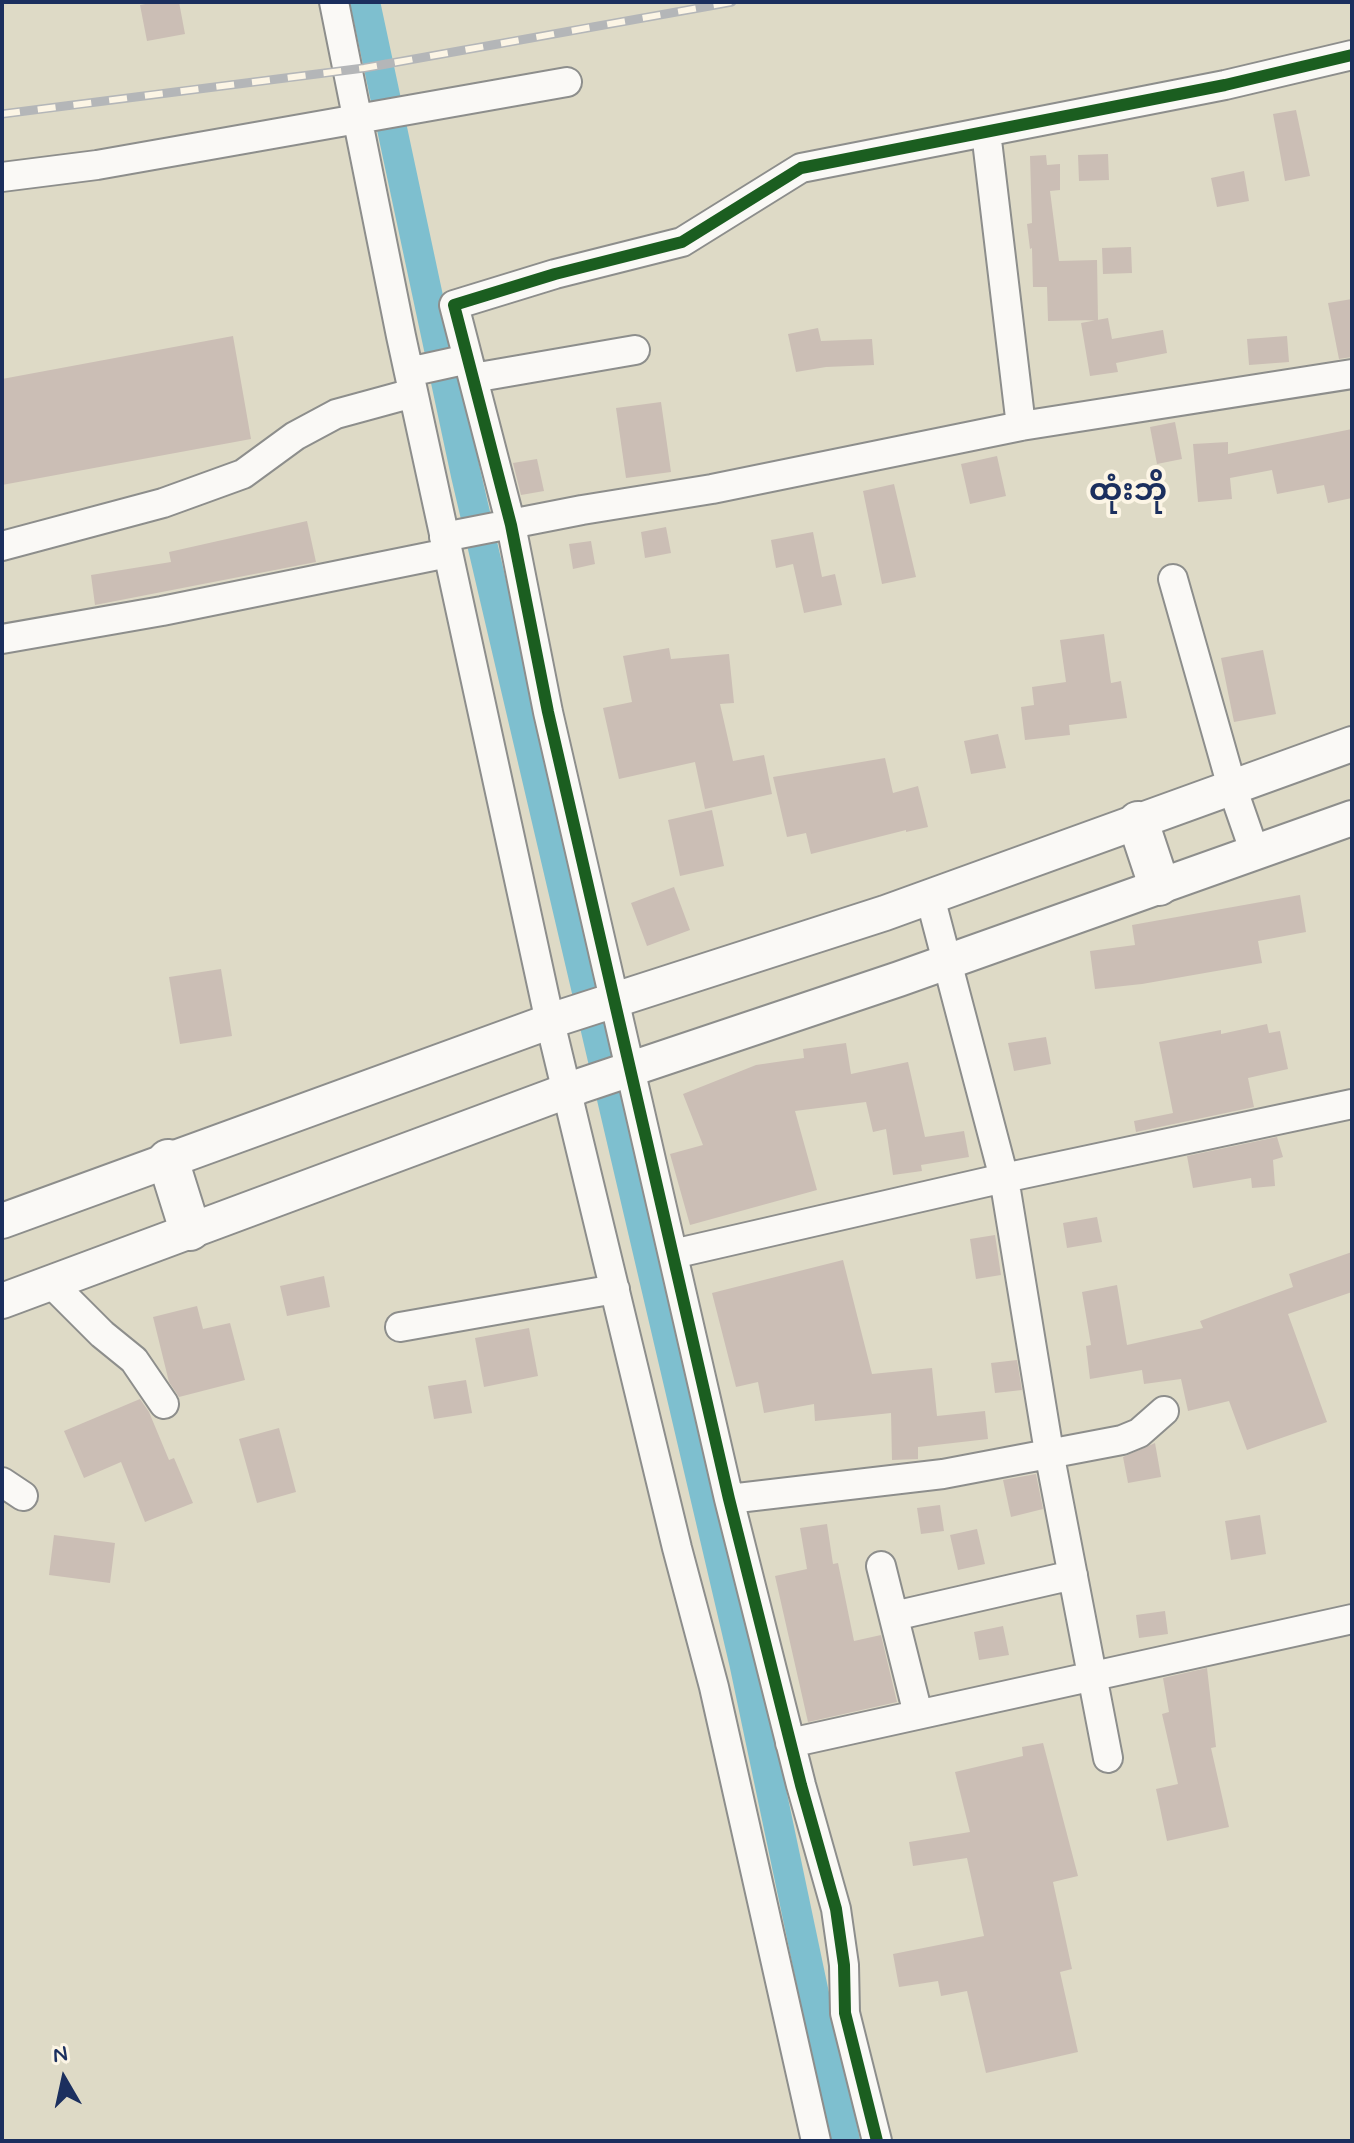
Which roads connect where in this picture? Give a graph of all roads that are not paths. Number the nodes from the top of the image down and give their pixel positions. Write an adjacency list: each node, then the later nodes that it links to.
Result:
1 (334, 2): 4 (street)
2 (1352, 55): 5 (street)
3 (567, 82): 4 (street)
4 (363, 119): 6 (street); 10 (street)
5 (986, 132): 8 (street); 11 (street)
6 (2, 177)
7 (635, 350): 8 (street)
8 (464, 366): 10 (street); 12 (street)
9 (1352, 374): 11 (street)
10 (413, 378): 13 (street); 14 (street)
11 (1021, 426): 12 (street)
12 (504, 526): 13 (street); 25 (street)
13 (448, 542): 16 (street); 26 (street)
14 (2, 546)
15 (1173, 579): 18 (street)
16 (2, 639)
17 (1352, 744): 18 (main road)
18 (1232, 787): 20 (main road); 21 (street)
19 (1352, 818): 21 (main road)
20 (1138, 822): 22 (highway); 23 (main road)
21 (1255, 853): 22 (main road)
22 (1159, 885): 24 (main road)
23 (930, 897): 24 (street); 25 (main road)
24 (948, 961): 27 (main road); 31 (street)
25 (607, 1002): 26 (main road); 27 (street)
26 (556, 1020): 28 (street); 30 (main road)
27 (622, 1071): 28 (main road); 34 (street)
28 (574, 1088): 33 (main road); 36 (street)
29 (1352, 1104): 31 (street)
30 (168, 1160): 32 (main road); 33 (highway)
31 (1004, 1178): 34 (street); 41 (street)
32 (2, 1221)
33 (190, 1230): 35 (main road)
34 (673, 1254): 42 (street)
35 (51, 1283): 37 (main road); 39 (street)
36 (615, 1289): 38 (street); 51 (street)
37 (2, 1301)
38 (400, 1327)
39 (164, 1404)
40 (1164, 1411): 41 (street)
41 (1049, 1452): 42 (street); 44 (street)
42 (729, 1499): 49 (street)
43 (881, 1566): 45 (street)
44 (1073, 1575): 45 (street); 47 (street)
45 (894, 1616): 48 (street)
46 (1352, 1619): 47 (street)
47 (1092, 1675): 48 (street); 50 (street)
48 (918, 1714): 49 (street)
49 (790, 1743): 52 (street)
50 (1108, 1758)
51 (816, 2141)
52 (877, 2141)

